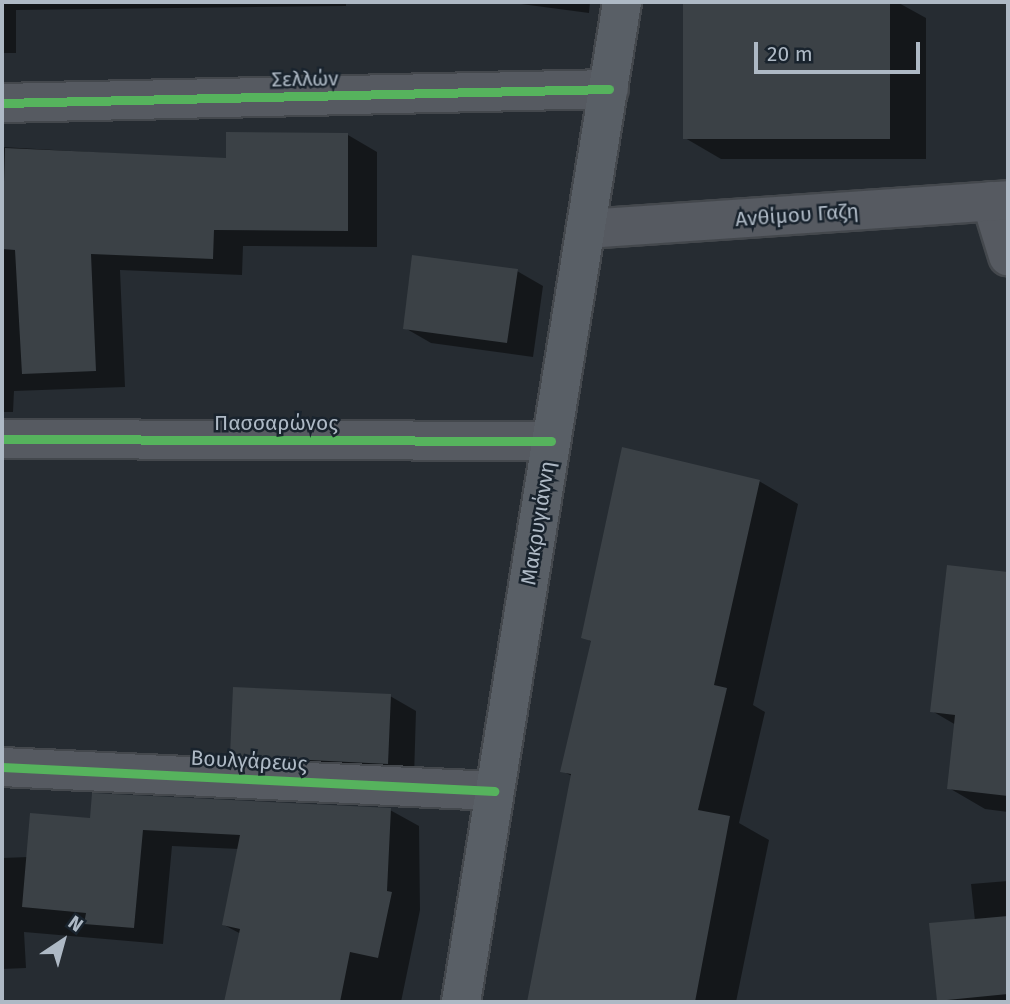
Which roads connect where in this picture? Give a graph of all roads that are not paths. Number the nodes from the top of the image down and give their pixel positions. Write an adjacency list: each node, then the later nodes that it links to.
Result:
1 (622, 2): 2 (main road, Μακρυγιάννη)
2 (608, 89): 3 (street, Σελλών); 5 (main road, Μακρυγιάννη)
3 (2, 103)
4 (1000, 201): 5 (street, Ανθίμου Γαζη); 6 (street)
5 (586, 229): 8 (main road, Μακρυγιάννη)
6 (1008, 256)
7 (2, 439): 8 (street, Πασσαρώνος)
8 (551, 441): 10 (main road, Μακρυγιάννη)
9 (2, 766): 10 (street, Βουλγάρεως)
10 (494, 791): 11 (main road, Μακρυγιάννη)
11 (461, 1002)

